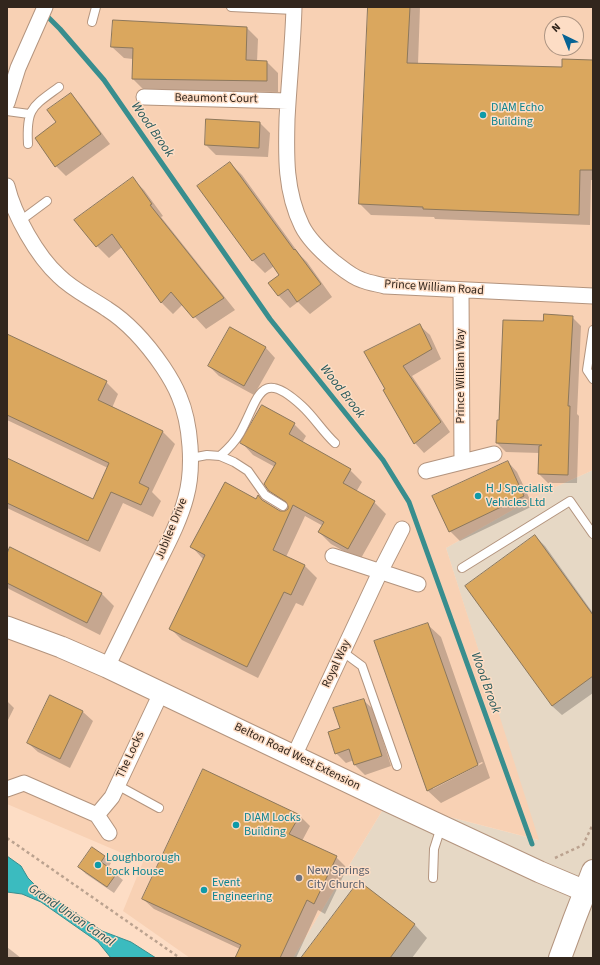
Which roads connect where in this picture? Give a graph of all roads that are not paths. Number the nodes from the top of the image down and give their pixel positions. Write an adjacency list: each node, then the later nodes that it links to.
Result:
1 (45, 7): 9 (street)
2 (96, 7): 5 (lane)
3 (230, 7): 4 (lane)
4 (294, 9): 8 (street, Prince William Road)
5 (92, 22)
6 (59, 87): 11 (lane)
7 (144, 97): 8 (street, Beaumont Court)
8 (288, 101): 16 (street, Prince William Road)
9 (7, 103)
10 (7, 111): 11 (lane)
11 (29, 114): 12 (lane)
12 (28, 144)
13 (7, 186): 15 (street, Jubilee Drive)
14 (47, 202): 15 (lane)
15 (20, 221): 23 (street, Jubilee Drive)
16 (461, 290): 17 (street, Prince William Road); 24 (street, Prince William Way)
17 (593, 296)
18 (592, 330): 19 (lane)
19 (593, 379)
20 (335, 443): 22 (lane)
21 (494, 454): 24 (street)
22 (220, 456): 23 (lane); 26 (lane)
23 (191, 458): 35 (street, Jubilee Drive)
24 (462, 462): 25 (street)
25 (426, 471)
26 (282, 506)
27 (402, 529): 31 (street, Royal Way)
28 (593, 534): 30 (lane)
29 (333, 556): 31 (street)
30 (462, 568)
31 (380, 572): 32 (street); 34 (street, Royal Way)
32 (418, 584)
33 (7, 628): 35 (street, Belton Road West Extension)
34 (343, 652): 37 (street, Royal Way); 38 (lane)
35 (107, 667): 36 (street, Belton Road West Extension)
36 (160, 693): 37 (street, Belton Road West Extension); 39 (street, The Locks)
37 (294, 756): 43 (street, Belton Road West Extension)
38 (397, 766)
39 (117, 785): 41 (lane); 42 (street, The Locks)
40 (7, 789): 42 (street)
41 (159, 808)
42 (97, 815): 44 (street)
43 (441, 826): 45 (lane); 46 (street, Belton Road West Extension)
44 (109, 833)
45 (433, 878)
46 (589, 881): 47 (main road)
47 (560, 958)

